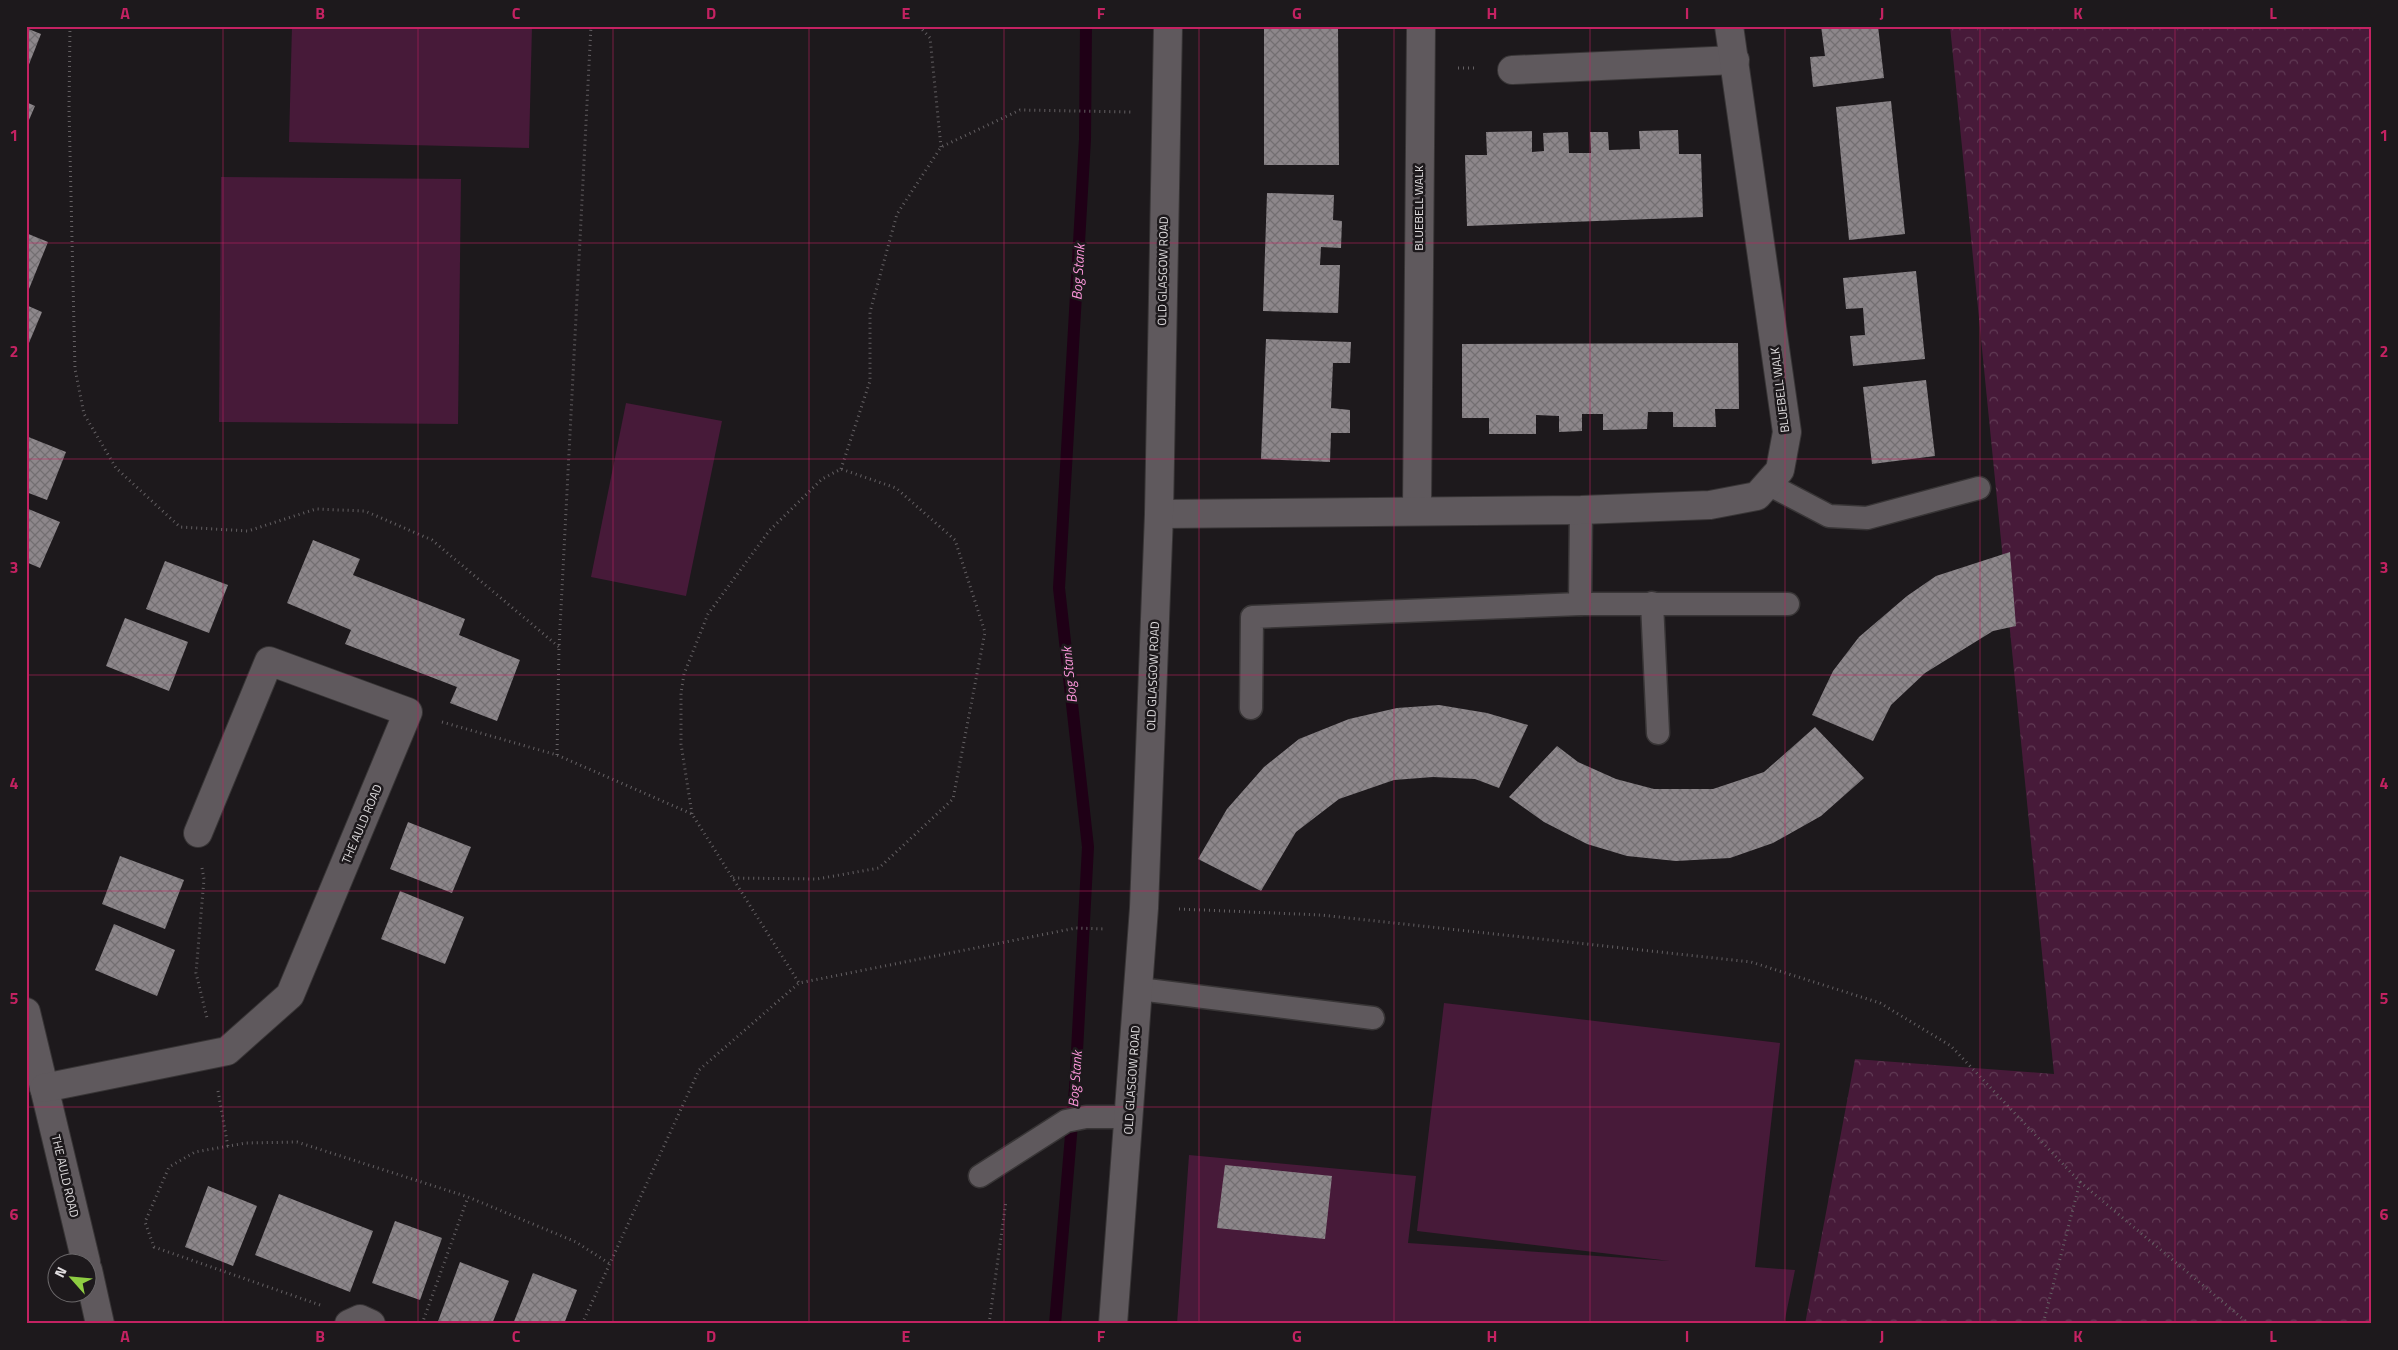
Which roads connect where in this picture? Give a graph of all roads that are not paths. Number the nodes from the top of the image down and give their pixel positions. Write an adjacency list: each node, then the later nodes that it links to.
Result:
1 (1168, 26): 10 (street, OLD GLASGOW ROAD)
2 (1421, 26): 8 (street, BLUEBELL WALK)
3 (1729, 26): 4 (street, BLUEBELL WALK)
4 (1735, 60): 5 (street); 6 (street, BLUEBELL WALK)
5 (1512, 70)
6 (1768, 484): 7 (lane); 9 (street, BLUEBELL WALK)
7 (1979, 488)
8 (1417, 510): 9 (street, BLUEBELL WALK); 10 (street, BLUEBELL WALK)
9 (1580, 510): 11 (lane)
10 (1158, 514): 17 (street, OLD GLASGOW ROAD)
11 (1580, 604): 12 (lane); 14 (lane)
12 (1652, 604): 13 (lane); 15 (lane)
13 (1788, 604)
14 (1251, 708)
15 (1658, 733)
16 (198, 833): 20 (street, THE AULD ROAD)
17 (1138, 989): 19 (lane); 21 (street, OLD GLASGOW ROAD)
18 (26, 1012): 20 (street, THE AULD ROAD)
19 (1373, 1018)
20 (44, 1088): 23 (street, THE AULD ROAD)
21 (1129, 1117): 22 (lane); 26 (street, OLD GLASGOW ROAD)
22 (980, 1176)
23 (84, 1252)
24 (95, 1302): 25 (street)
25 (100, 1324)
26 (1113, 1324)

